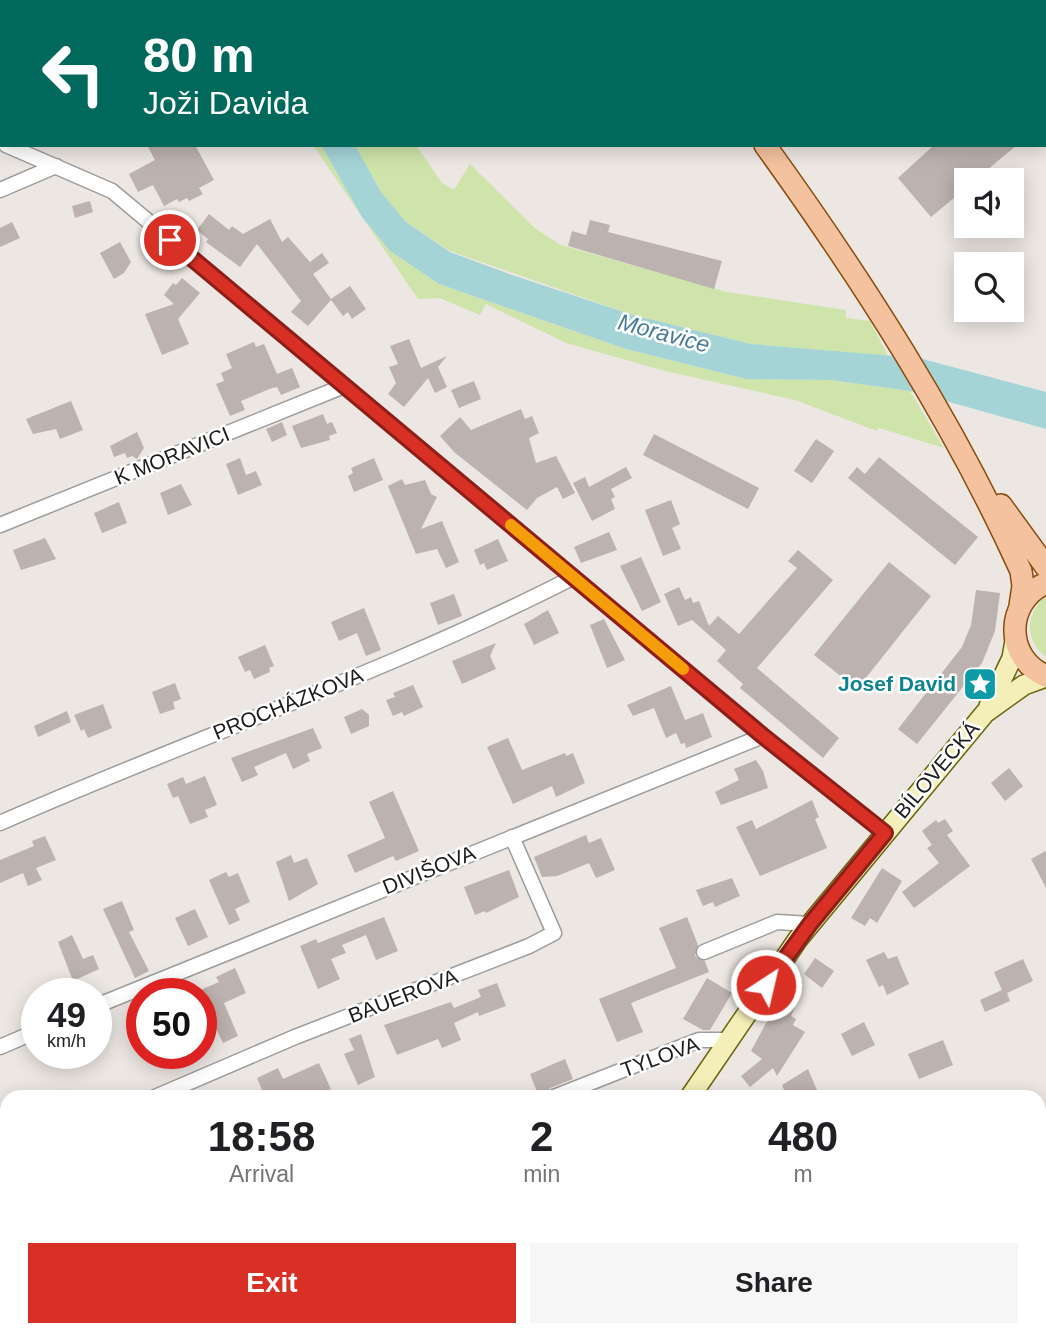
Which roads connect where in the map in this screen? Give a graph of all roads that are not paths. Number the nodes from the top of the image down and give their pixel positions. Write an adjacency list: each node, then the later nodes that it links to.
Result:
1 (9, 147): 3 (street)
2 (766, 147): 6 (main road)
3 (56, 166): 4 (street); 5 (street)
4 (0, 190)
5 (344, 386): 7 (street, K MORAVICI); 9 (street)
6 (967, 458): 8 (main road); 11 (main road, BÍLOVECKÁ)
7 (0, 525)
8 (1046, 567)
9 (573, 577): 15 (street); 16 (street, PROCHÁZKOVA)
10 (1046, 583): 11 (main road)
11 (1020, 606): 12 (main road, BÍLOVECKÁ)
12 (1015, 641): 13 (main road, BÍLOVECKÁ); 14 (main road, BÍLOVECKÁ)
13 (1046, 676): 14 (main road, BÍLOVECKÁ)
14 (985, 713): 17 (main road, BÍLOVECKÁ)
15 (763, 736): 17 (street); 18 (street, DIVIŠOVA)
16 (0, 823)
17 (885, 833): 19 (main road, BÍLOVECKÁ)
18 (512, 837): 21 (street, DIVIŠOVA); 25 (street, BAUEROVA)
19 (810, 924): 20 (street); 23 (main road, BÍLOVECKÁ)
20 (705, 952)
21 (112, 1000)
22 (21, 1038): 24 (street)
23 (727, 1040): 26 (street, TYLOVA); 27 (main road, BÍLOVECKÁ)
24 (0, 1047)
25 (171, 1090)
26 (572, 1090)
27 (695, 1090)

